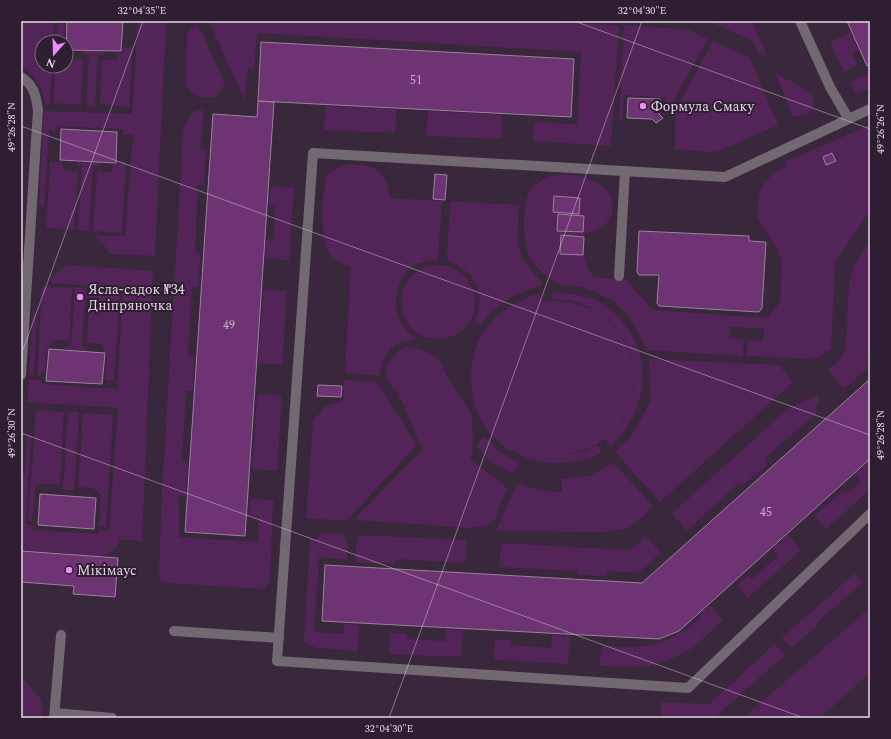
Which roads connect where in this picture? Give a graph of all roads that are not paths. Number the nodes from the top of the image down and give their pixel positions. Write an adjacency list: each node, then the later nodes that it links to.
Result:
1 (800, 21): 4 (lane)
2 (21, 77): 7 (lane)
3 (870, 109): 4 (lane)
4 (848, 118): 5 (lane)
5 (625, 171): 6 (lane); 11 (lane)
6 (619, 276)
7 (21, 375)
8 (870, 514): 11 (lane)
9 (174, 631): 11 (lane)
10 (61, 635): 12 (lane)
11 (279, 638)
12 (54, 716): 13 (lane)
13 (112, 718)

